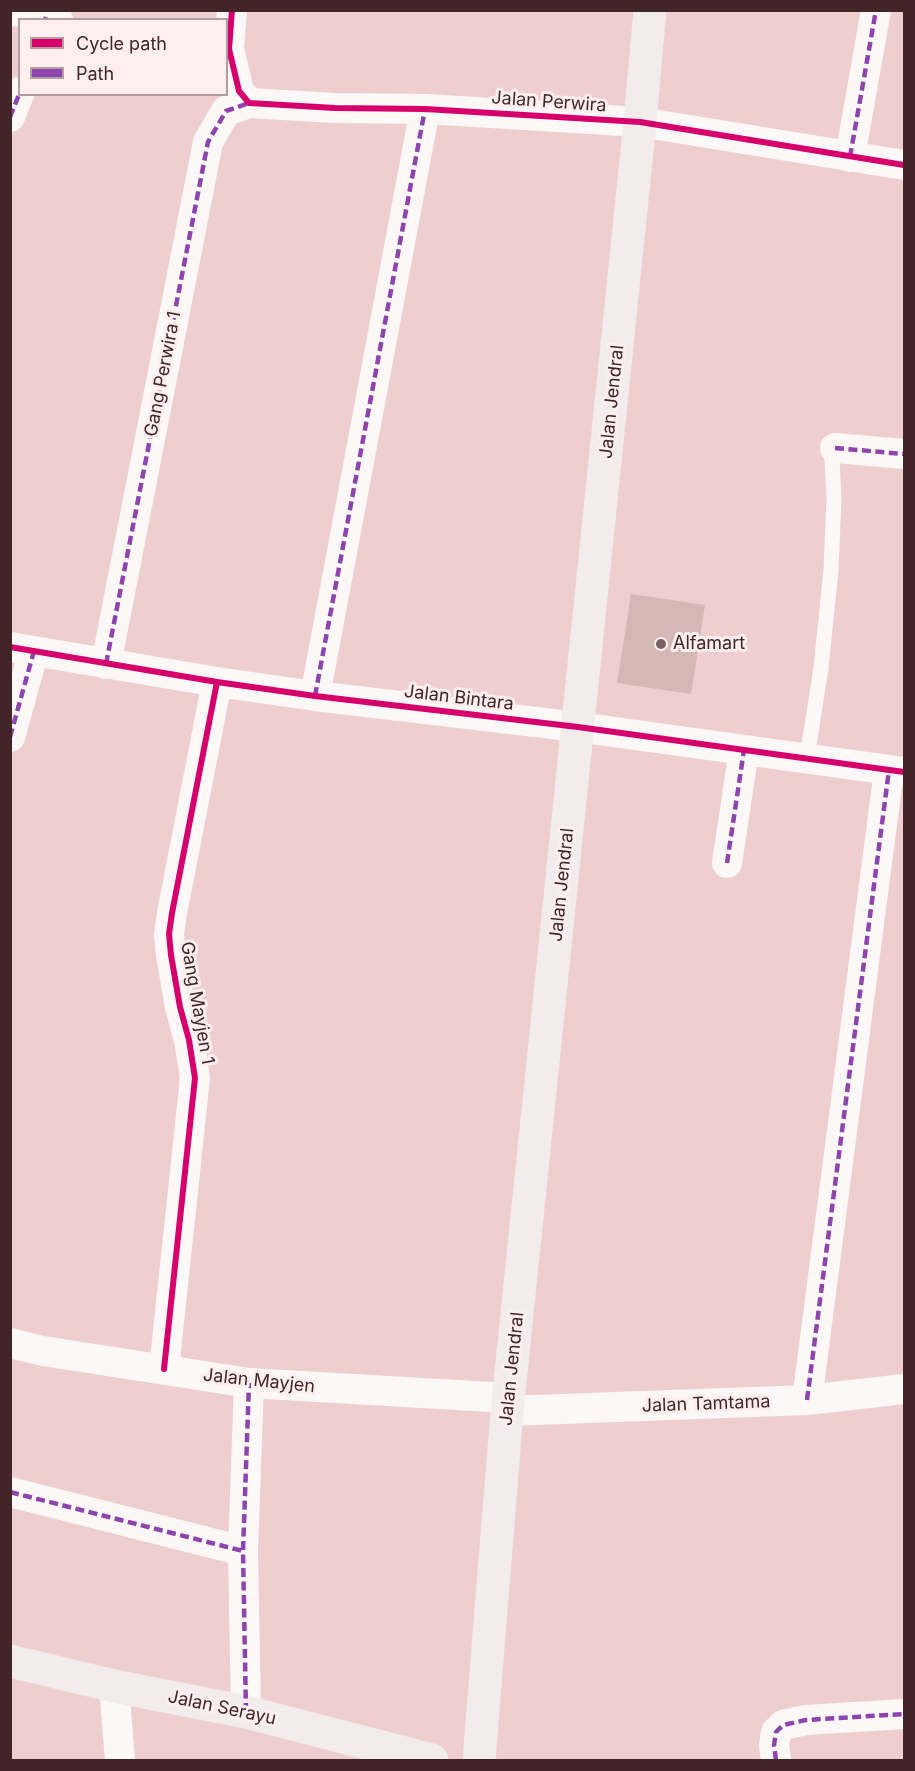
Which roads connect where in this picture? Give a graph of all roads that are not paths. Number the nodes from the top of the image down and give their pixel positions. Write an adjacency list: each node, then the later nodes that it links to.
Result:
1 (11, 10): 5 (street)
2 (232, 10): 6 (street)
3 (650, 10): 11 (main road, Jalan Jendral)
4 (876, 10): 12 (street)
5 (46, 18)
6 (228, 49): 8 (street)
7 (18, 96): 10 (street)
8 (249, 104): 9 (street, Jalan Perwira); 17 (street, Gang Perwira 1)
9 (425, 109): 11 (street, Jalan Perwira); 19 (street)
10 (10, 117)
11 (640, 123): 12 (street, Jalan Perwira); 20 (main road, Jalan Jendral)
12 (850, 157): 13 (street, Jalan Perwira)
13 (904, 165)
14 (835, 448): 15 (street); 23 (lane)
15 (904, 454)
16 (22, 649): 17 (street, Jalan Bintara); 21 (street)
17 (106, 664): 18 (street, Jalan Bintara)
18 (217, 682): 19 (street, Jalan Bintara); 27 (street, Gang Mayjen 1)
19 (315, 696): 20 (street, Jalan Bintara)
20 (578, 727): 22 (street, Jalan Bintara); 31 (main road, Jalan Jendral)
21 (10, 737)
22 (744, 750): 23 (street, Jalan Bintara); 25 (street)
23 (807, 758): 24 (street, Jalan Bintara)
24 (897, 771): 30 (street)
25 (727, 862)
26 (10, 1343): 27 (street, Jalan Mayjen)
27 (164, 1369): 28 (street, Jalan Mayjen)
28 (249, 1383): 31 (street, Jalan Mayjen); 33 (street)
29 (904, 1389): 30 (street, Jalan Tamtama)
30 (807, 1400): 31 (street, Jalan Tamtama)
31 (508, 1405): 40 (main road, Jalan Jendral)
32 (10, 1492): 33 (street)
33 (243, 1551): 36 (street)
34 (10, 1661): 35 (main road, Jalan Serayu)
35 (114, 1686): 36 (main road, Jalan Serayu); 38 (street)
36 (246, 1712): 39 (main road, Jalan Serayu)
37 (904, 1714): 41 (street)
38 (120, 1761)
39 (432, 1761)
40 (479, 1761)
41 (776, 1761)

